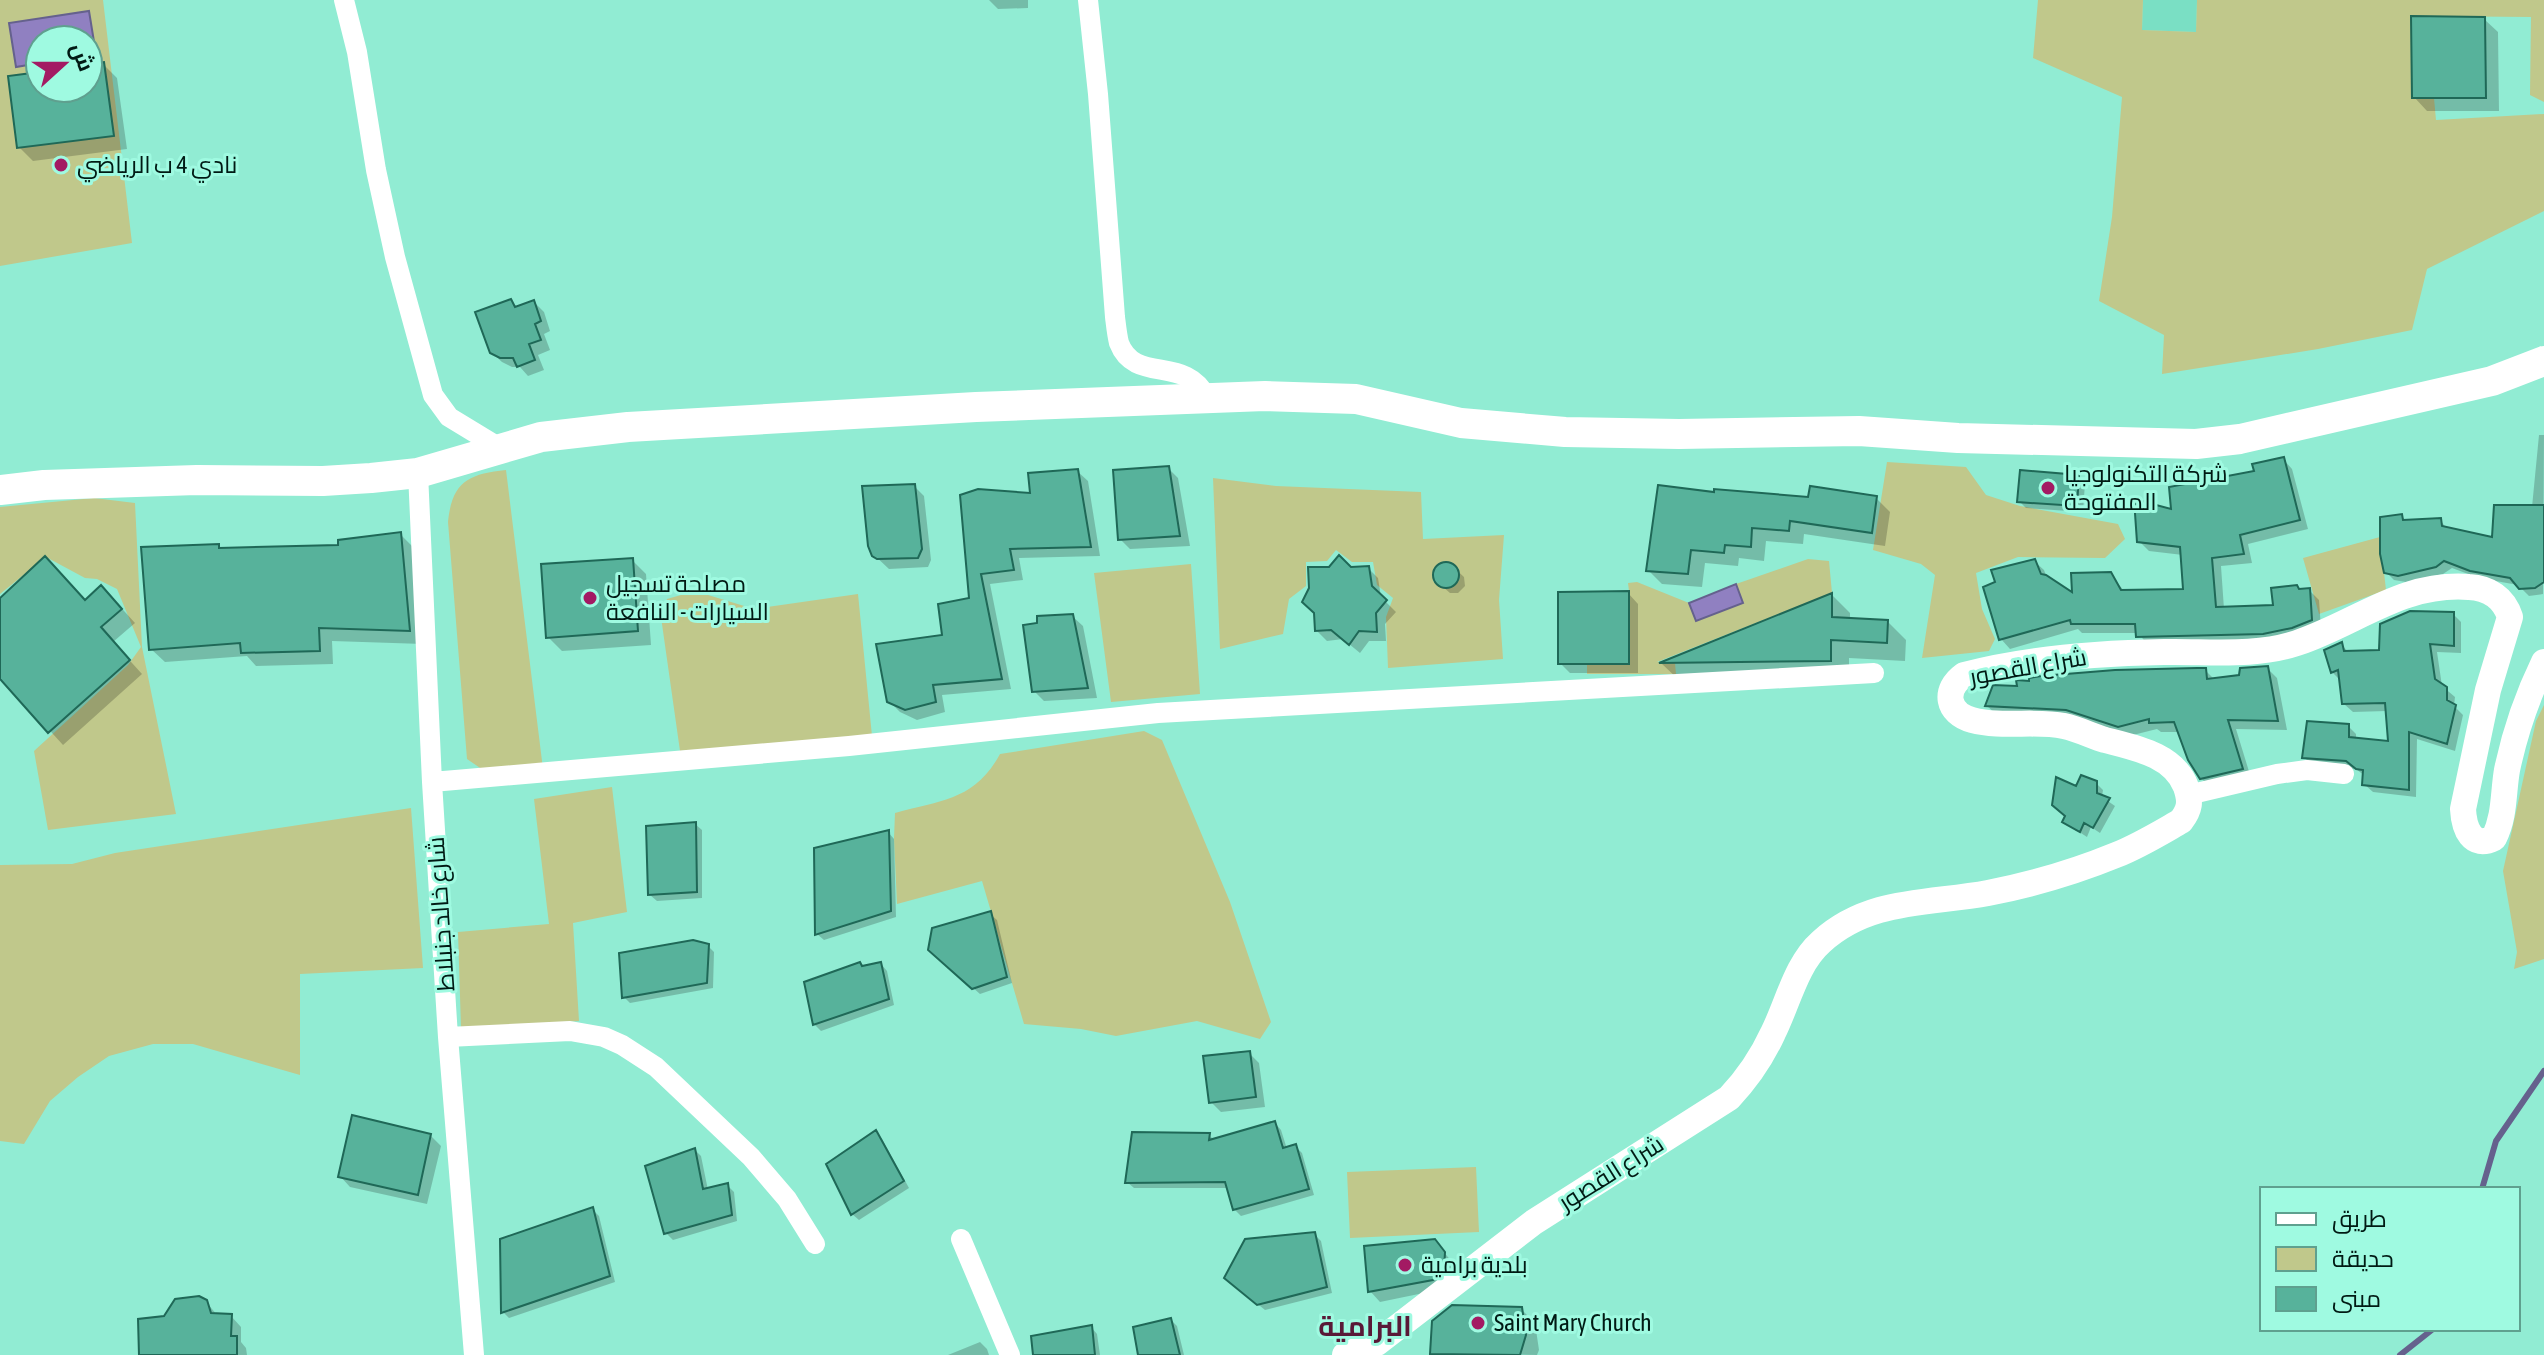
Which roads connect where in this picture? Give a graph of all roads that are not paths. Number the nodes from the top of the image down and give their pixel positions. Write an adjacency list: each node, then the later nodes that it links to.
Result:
1 (344, 0): 5 (street)
2 (1088, 0): 4 (street)
3 (2544, 361): 4 (main road)
4 (1207, 398): 5 (main road)
5 (500, 448): 6 (main road)
6 (418, 473): 7 (main road); 11 (street, شارع خالد جنبلاط)
7 (0, 490)
8 (2544, 662): 12 (street, شراع القصور)
9 (1874, 673): 11 (street)
10 (2344, 774): 12 (street)
11 (432, 782): 13 (street, شارع خالد جنبلاط)
12 (2188, 795): 16 (street, شراع القصور)
13 (448, 1037): 15 (street); 17 (street, شارع خالد جنبلاط)
14 (961, 1239): 18 (street)
15 (815, 1244)
16 (1378, 1349): 19 (street, شراع القصور)
17 (474, 1355)
18 (1010, 1355)
19 (1345, 1355)

